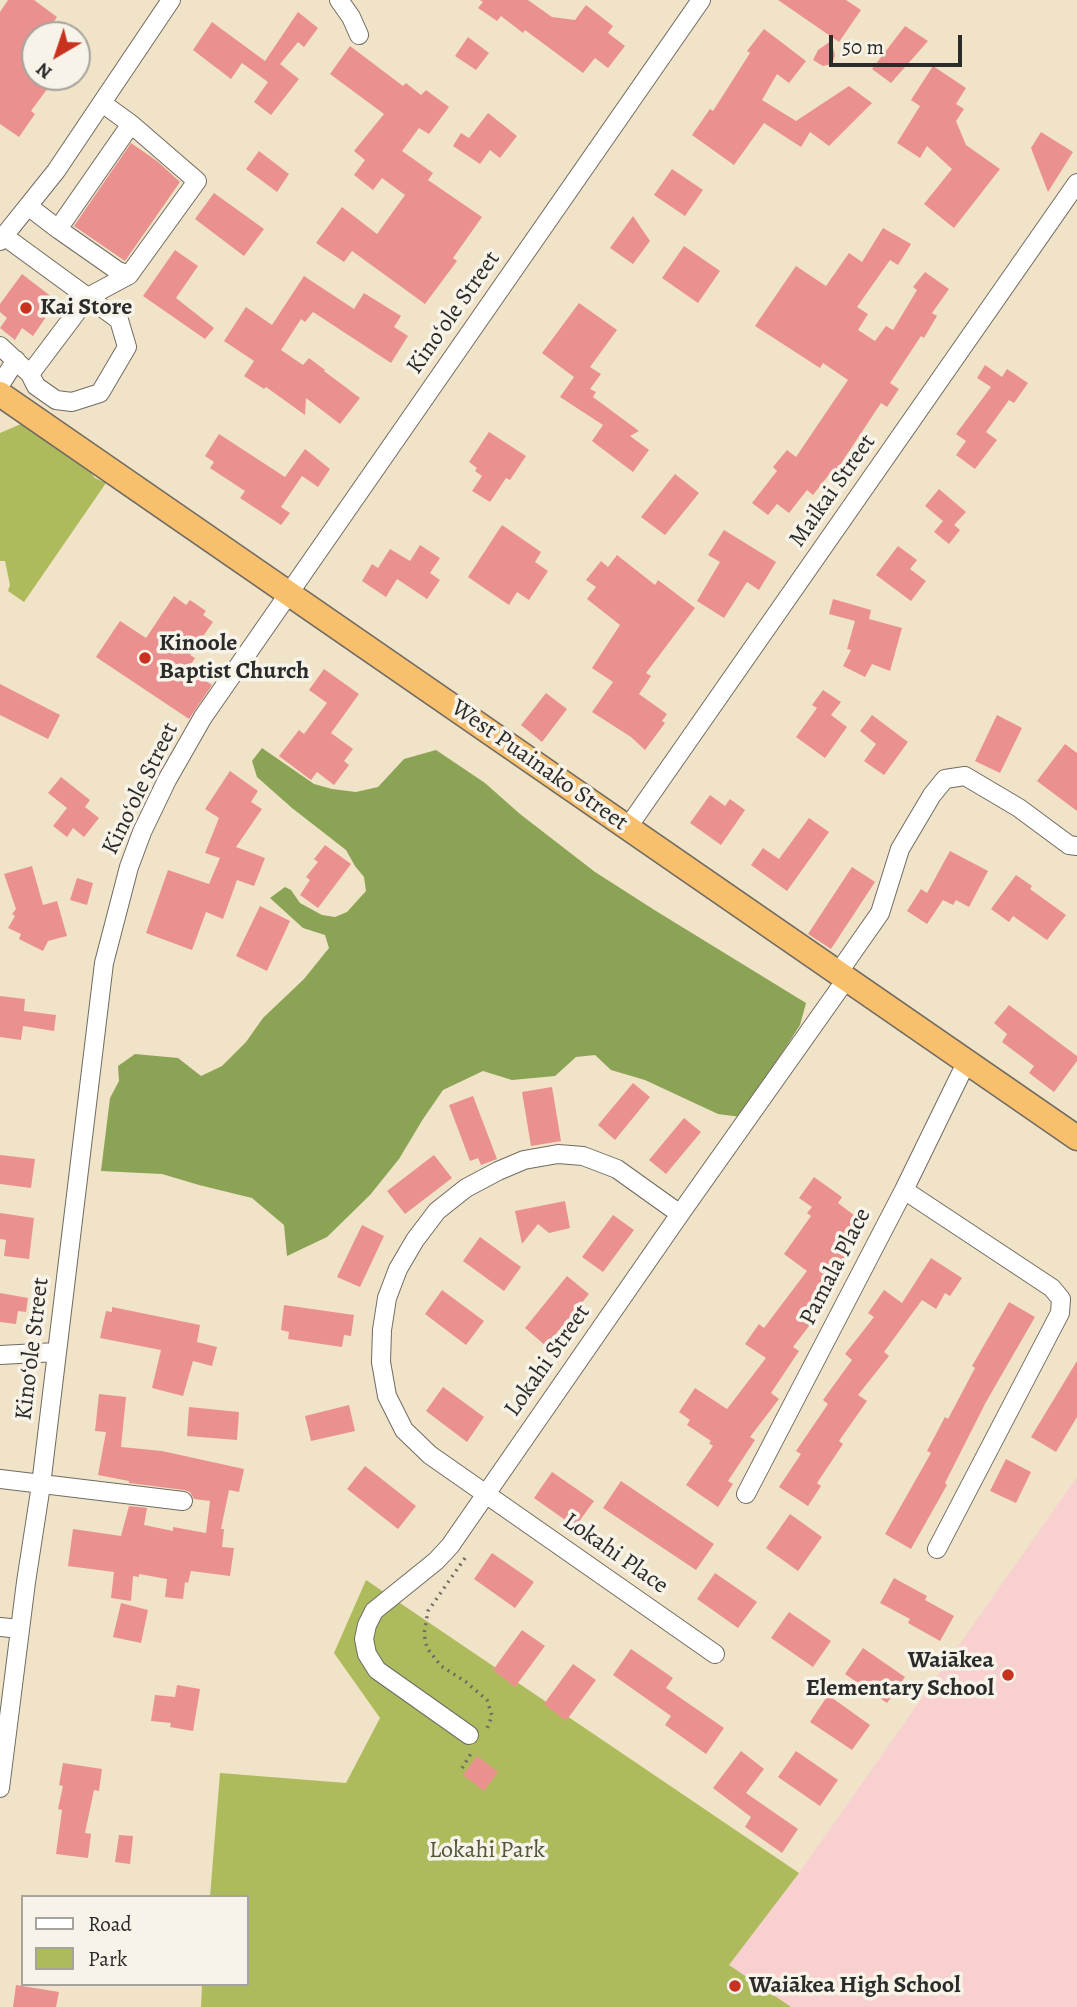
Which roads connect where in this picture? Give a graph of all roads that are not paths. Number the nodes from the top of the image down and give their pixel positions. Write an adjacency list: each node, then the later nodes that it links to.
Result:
1 (171, 0): 5 (street)
2 (339, 0): 4 (street)
3 (701, 0): 19 (street, Kinoʻole Street)
4 (359, 35)
5 (102, 103): 6 (street); 7 (street)
6 (131, 124): 10 (street); 12 (street)
7 (56, 171): 9 (street); 11 (street)
8 (1077, 183): 20 (street, Maikai Street)
9 (28, 206): 10 (street); 11 (street)
10 (58, 229): 12 (street)
11 (1, 234): 13 (street)
12 (129, 275): 13 (street)
13 (88, 297): 16 (street); 16 (street)
14 (0, 346): 15 (street)
15 (16, 360): 16 (street); 17 (street)
16 (30, 374)
17 (0, 385)
18 (0, 394): 19 (highway, West Puainako Street)
19 (289, 593): 20 (highway, West Puainako Street); 27 (street, Kinoʻole Street)
20 (628, 827): 22 (highway, West Puainako Street)
21 (1077, 846): 22 (street, Lokahi Street)
22 (842, 975): 23 (highway, West Puainako Street); 26 (street, Lokahi Street)
23 (967, 1061): 24 (highway, West Puainako Street); 25 (street, Pamala Place)
24 (1077, 1138)
25 (904, 1190): 32 (street, Pamala Place); 34 (street)
26 (680, 1214): 31 (street, Lokahi Street); 31 (street, Lokahi Place)
27 (57, 1352): 28 (street); 30 (street, Kinoʻole Street)
28 (0, 1354)
29 (0, 1479): 30 (street)
30 (41, 1485): 33 (street); 36 (street, Kinoʻole Street)
31 (487, 1494): 37 (street, Lokahi Place); 39 (street, Lokahi Street)
32 (746, 1494)
33 (183, 1501)
34 (937, 1549)
35 (0, 1627): 36 (street)
36 (20, 1629): 38 (street, Kinoʻole Street)
37 (715, 1654)
38 (5, 1709): 40 (street, Kinoʻole Street)
39 (474, 1742)
40 (0, 1788)

